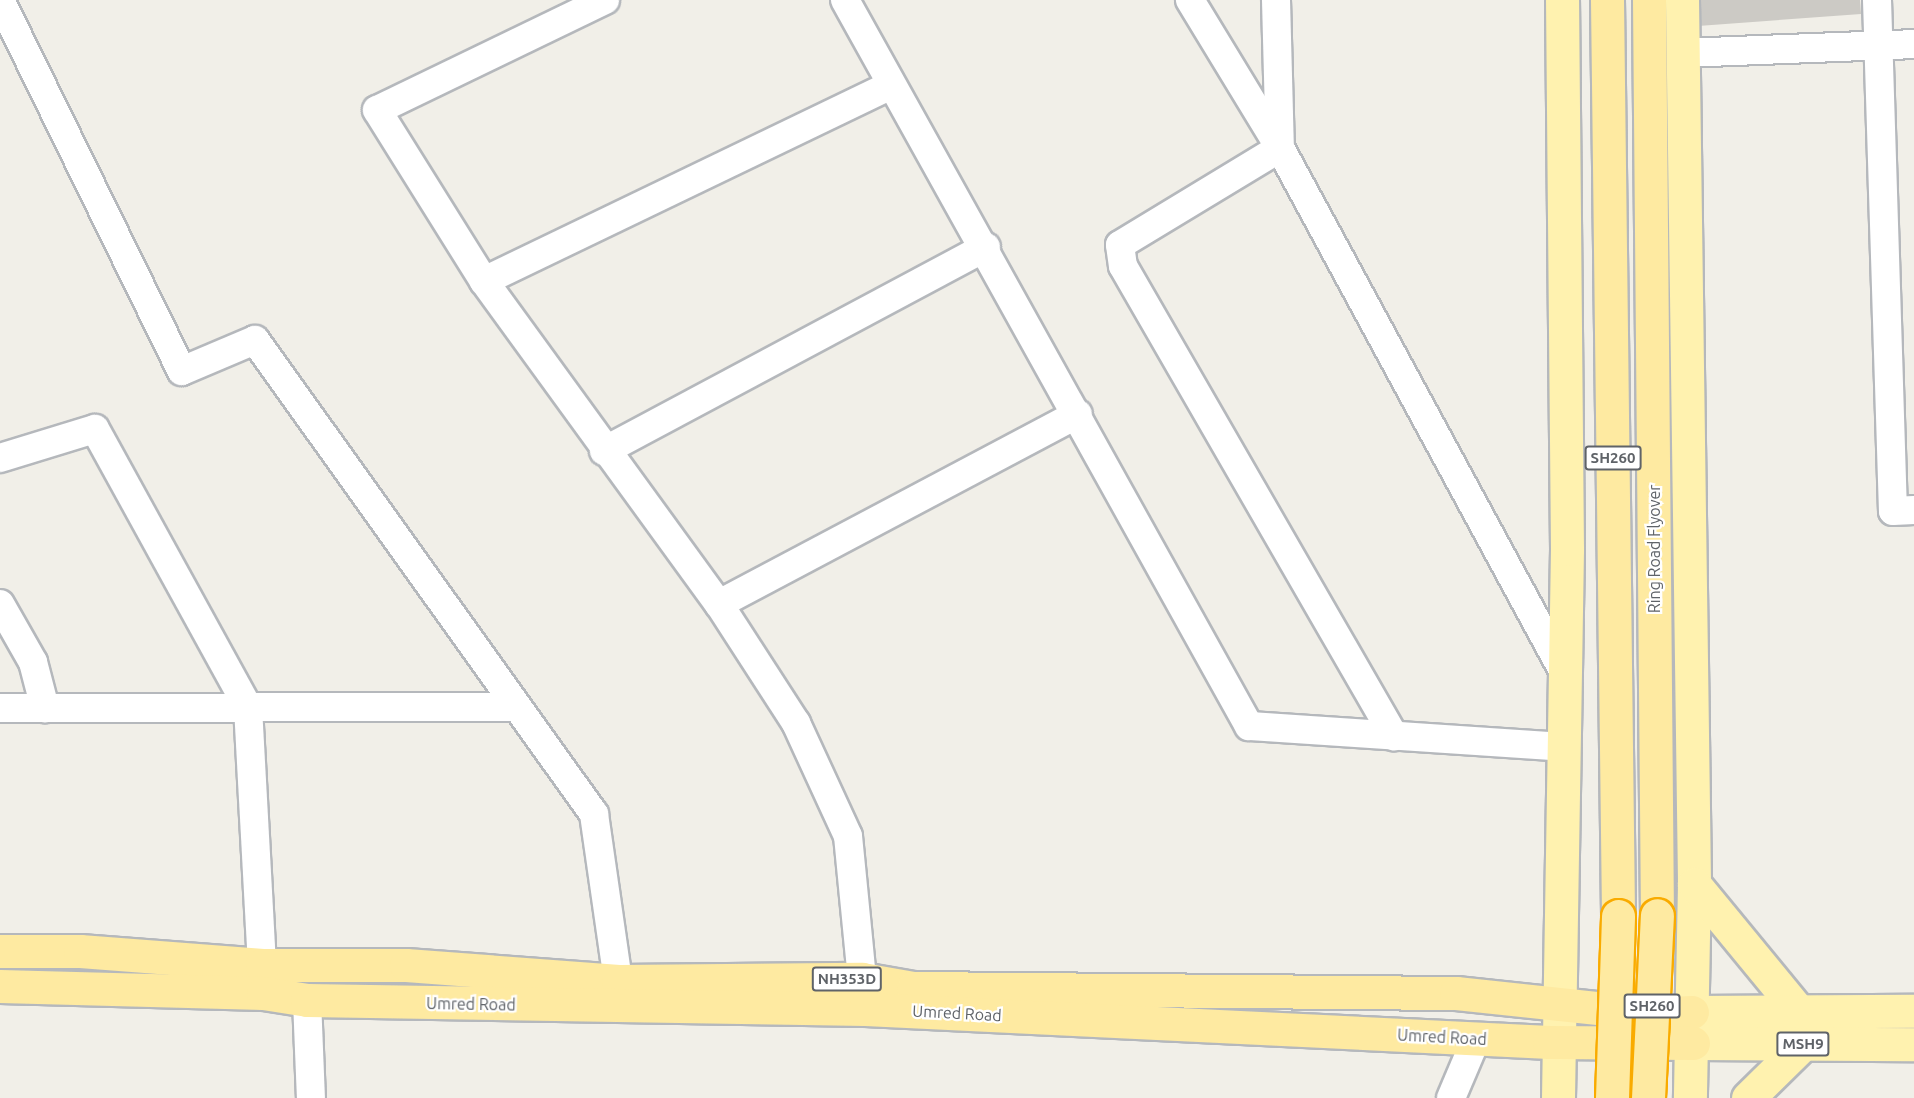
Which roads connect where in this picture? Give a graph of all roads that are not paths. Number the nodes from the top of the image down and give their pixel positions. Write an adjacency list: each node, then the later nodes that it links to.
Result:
1 (0, 0): 26 (street)
2 (605, 0): 17 (street)
3 (845, 0): 14 (street)
4 (1190, 0): 15 (street)
5 (1276, 0): 15 (street)
6 (1562, 0): 24 (main road)
7 (1607, 0): 48 (highway, SH260, bridge)
8 (1649, 0): 49 (highway, Ring Road Flyover / SH260, bridge)
9 (1682, 0): 13 (main road)
10 (1877, 0): 12 (street)
11 (1914, 44): 12 (street)
12 (1878, 45): 13 (street); 21 (street)
13 (1682, 52): 31 (main road)
14 (891, 85): 16 (street); 17 (street)
15 (1280, 148): 24 (street); 29 (street)
16 (986, 247): 18 (street); 19 (street)
17 (484, 281): 19 (street)
18 (1078, 414): 23 (street); 29 (street)
19 (604, 451): 23 (street)
20 (0, 458): 25 (street)
21 (1914, 510)
22 (0, 604): 28 (street)
23 (719, 604): 36 (street)
24 (1565, 674): 30 (main road)
25 (248, 707): 26 (street); 28 (street); 33 (street)
26 (518, 707): 34 (street)
27 (0, 708): 28 (street)
28 (45, 708)
29 (1394, 736): 30 (street)
30 (1564, 747): 38 (main road)
31 (1694, 884): 40 (main road); 41 (main road)
32 (0, 951): 33 (highway, NH353D)
33 (262, 965): 34 (highway, NH353D)
34 (618, 981): 36 (highway, NH353D)
35 (0, 986): 37 (highway, Umred Road / NH353D)
36 (864, 994): 37 (highway, Umred Road / NH353D); 38 (highway, NH353D); 42 (highway, Umred Road / NH353D)
37 (307, 1000): 45 (street)
38 (1562, 1004): 40 (highway, NH353D); 43 (main road)
39 (1914, 1011): 41 (main road)
40 (1692, 1028): 41 (main road); 43 (highway, Umred Road / NH353D); 50 (main road)
41 (1802, 1028): 44 (main road, MSH9); 51 (main road)
42 (1476, 1039): 43 (highway, Umred Road / NH353D); 46 (street)
43 (1560, 1043): 47 (main road)
44 (1914, 1044)
45 (311, 1098)
46 (1451, 1098)
47 (1558, 1098)
48 (1612, 1098)
49 (1648, 1098)
50 (1690, 1098)
51 (1748, 1098)

